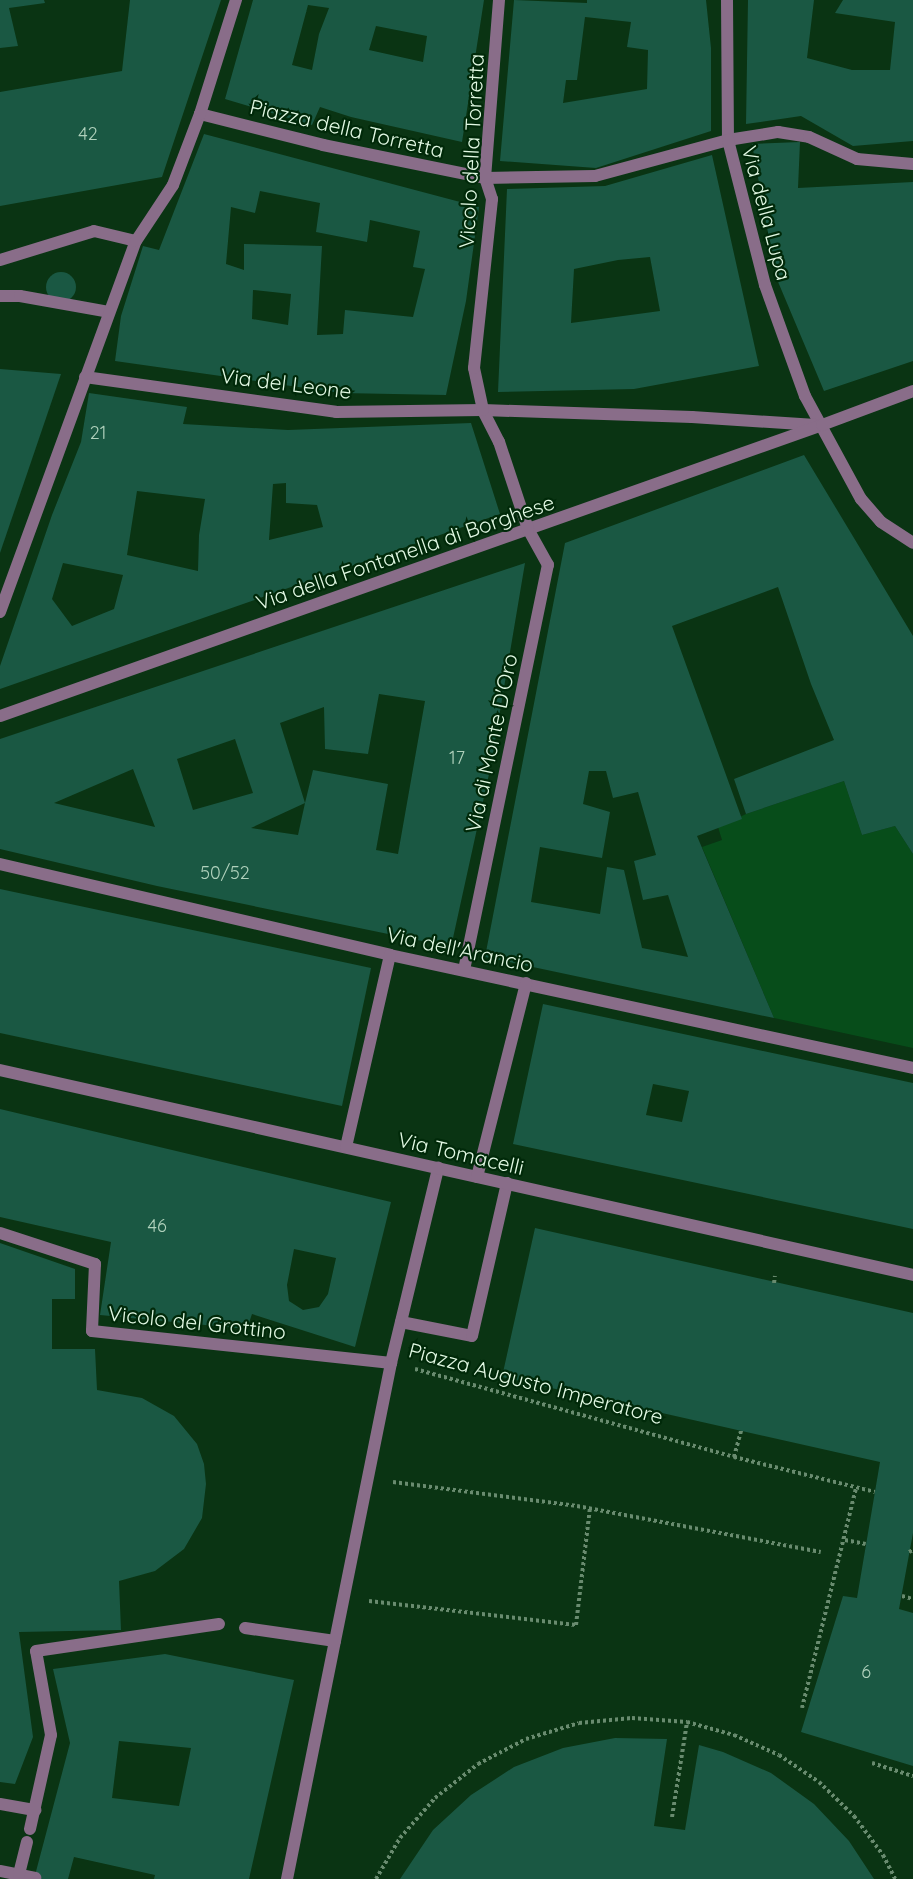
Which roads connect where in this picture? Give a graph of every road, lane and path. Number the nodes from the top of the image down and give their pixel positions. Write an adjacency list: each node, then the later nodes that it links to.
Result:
1 (236, 0): 4 (street)
2 (499, 0): 7 (street, Vicolo della Torretta)
3 (727, 0): 5 (street, Via della Lupa)
4 (200, 114): 7 (street, Piazza della Torretta); 8 (street)
5 (728, 140): 6 (street, Piazza della Torretta); 7 (street, Piazza della Torretta); 15 (street, Via della Lupa)
6 (913, 164)
7 (485, 178): 14 (street, Vicolo della Torretta)
8 (136, 241): 9 (street); 11 (street)
9 (0, 261)
10 (0, 296): 11 (street)
11 (109, 312): 12 (street)
12 (84, 377): 14 (street, Via del Leone); 18 (street)
13 (913, 391): 15 (street, Via della Fontanella di Borghese)
14 (483, 410): 15 (street, Via del Leone); 16 (street, Vicolo della Torretta)
15 (822, 426): 16 (street, Via della Fontanella di Borghese); 17 (street, Via della Lupa)
16 (528, 529): 19 (street, Via della Fontanella di Borghese); 22 (street, Via di Monte D'Oro)
17 (913, 543)
18 (0, 612)
19 (0, 716)
20 (0, 864): 21 (street, Via dell'Arancio)
21 (390, 955): 22 (street, Via dell'Arancio); 26 (street)
22 (464, 970): 23 (street, Via dell'Arancio)
23 (526, 983): 24 (street, Via dell'Arancio); 28 (street)
24 (913, 1068)
25 (0, 1070): 26 (street, Via Tomacelli)
26 (346, 1147): 27 (street, Via Tomacelli)
27 (438, 1168): 28 (street, Via Tomacelli); 34 (street)
28 (477, 1177): 29 (street, Via Tomacelli)
29 (507, 1183): 31 (street, Via Tomacelli); 34 (street)
30 (0, 1233): 35 (street, Vicolo del Grottino)
31 (913, 1275)
32 (775, 1276): 33 (path)
33 (774, 1283)
34 (401, 1322): 35 (street)
35 (391, 1363): 37 (path, Piazza Augusto Imperatore); 50 (street, Piazza Augusto Imperatore)
36 (741, 1430): 37 (path)
37 (734, 1457): 39 (path, Piazza Augusto Imperatore)
38 (401, 1483): 41 (path)
39 (856, 1488): 40 (path, Piazza Augusto Imperatore); 42 (path)
40 (875, 1492)
41 (590, 1508): 44 (path); 47 (path)
42 (845, 1540): 43 (path); 51 (path)
43 (866, 1544)
44 (821, 1552)
45 (902, 1596): 46 (path)
46 (913, 1599)
47 (384, 1602)
48 (219, 1624): 56 (street)
49 (245, 1628): 50 (street)
50 (335, 1641): 63 (street, Piazza Augusto Imperatore)
51 (802, 1708)
52 (687, 1722): 57 (path); 64 (path); 65 (path)
53 (872, 1763): 54 (path)
54 (913, 1776)
55 (0, 1804): 56 (street)
56 (35, 1810): 58 (street)
57 (672, 1817)
58 (30, 1828)
59 (27, 1842): 61 (street)
60 (0, 1871): 61 (street)
61 (19, 1874): 62 (street)
62 (35, 1878)
63 (287, 1879)
64 (376, 1879)
65 (895, 1879)

